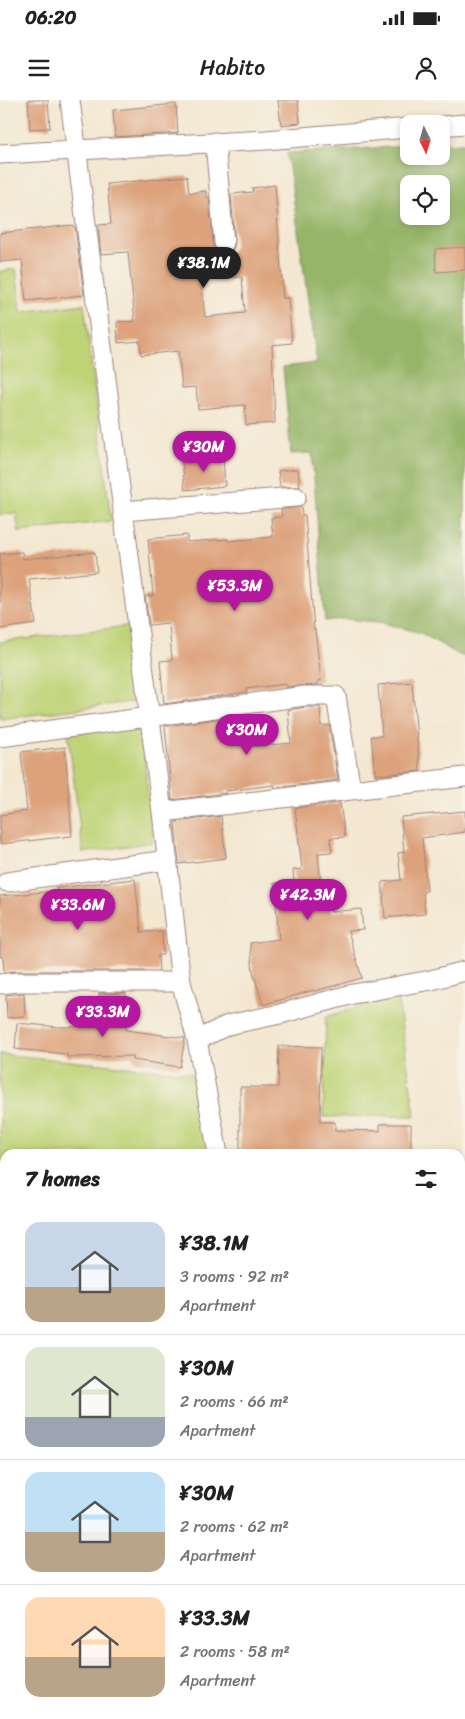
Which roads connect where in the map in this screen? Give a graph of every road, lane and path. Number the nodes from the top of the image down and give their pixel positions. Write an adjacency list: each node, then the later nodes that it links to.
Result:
1 (70, 100): 6 (street)
2 (465, 124): 3 (street)
3 (450, 125)
4 (400, 129): 5 (street)
5 (214, 142): 6 (street); 8 (street)
6 (76, 150): 7 (street); 10 (street)
7 (0, 154)
8 (224, 243)
9 (296, 497): 10 (street)
10 (123, 511): 11 (street)
11 (150, 716): 12 (street); 14 (street); 15 (street)
12 (0, 737)
13 (465, 777): 14 (street)
14 (350, 790): 15 (street)
15 (162, 812): 16 (street)
16 (168, 860): 17 (street); 19 (street)
17 (7, 882)
18 (465, 971): 21 (street)
19 (181, 982): 20 (street); 21 (street)
20 (0, 984)
21 (197, 1040): 22 (street)
22 (217, 1149)

